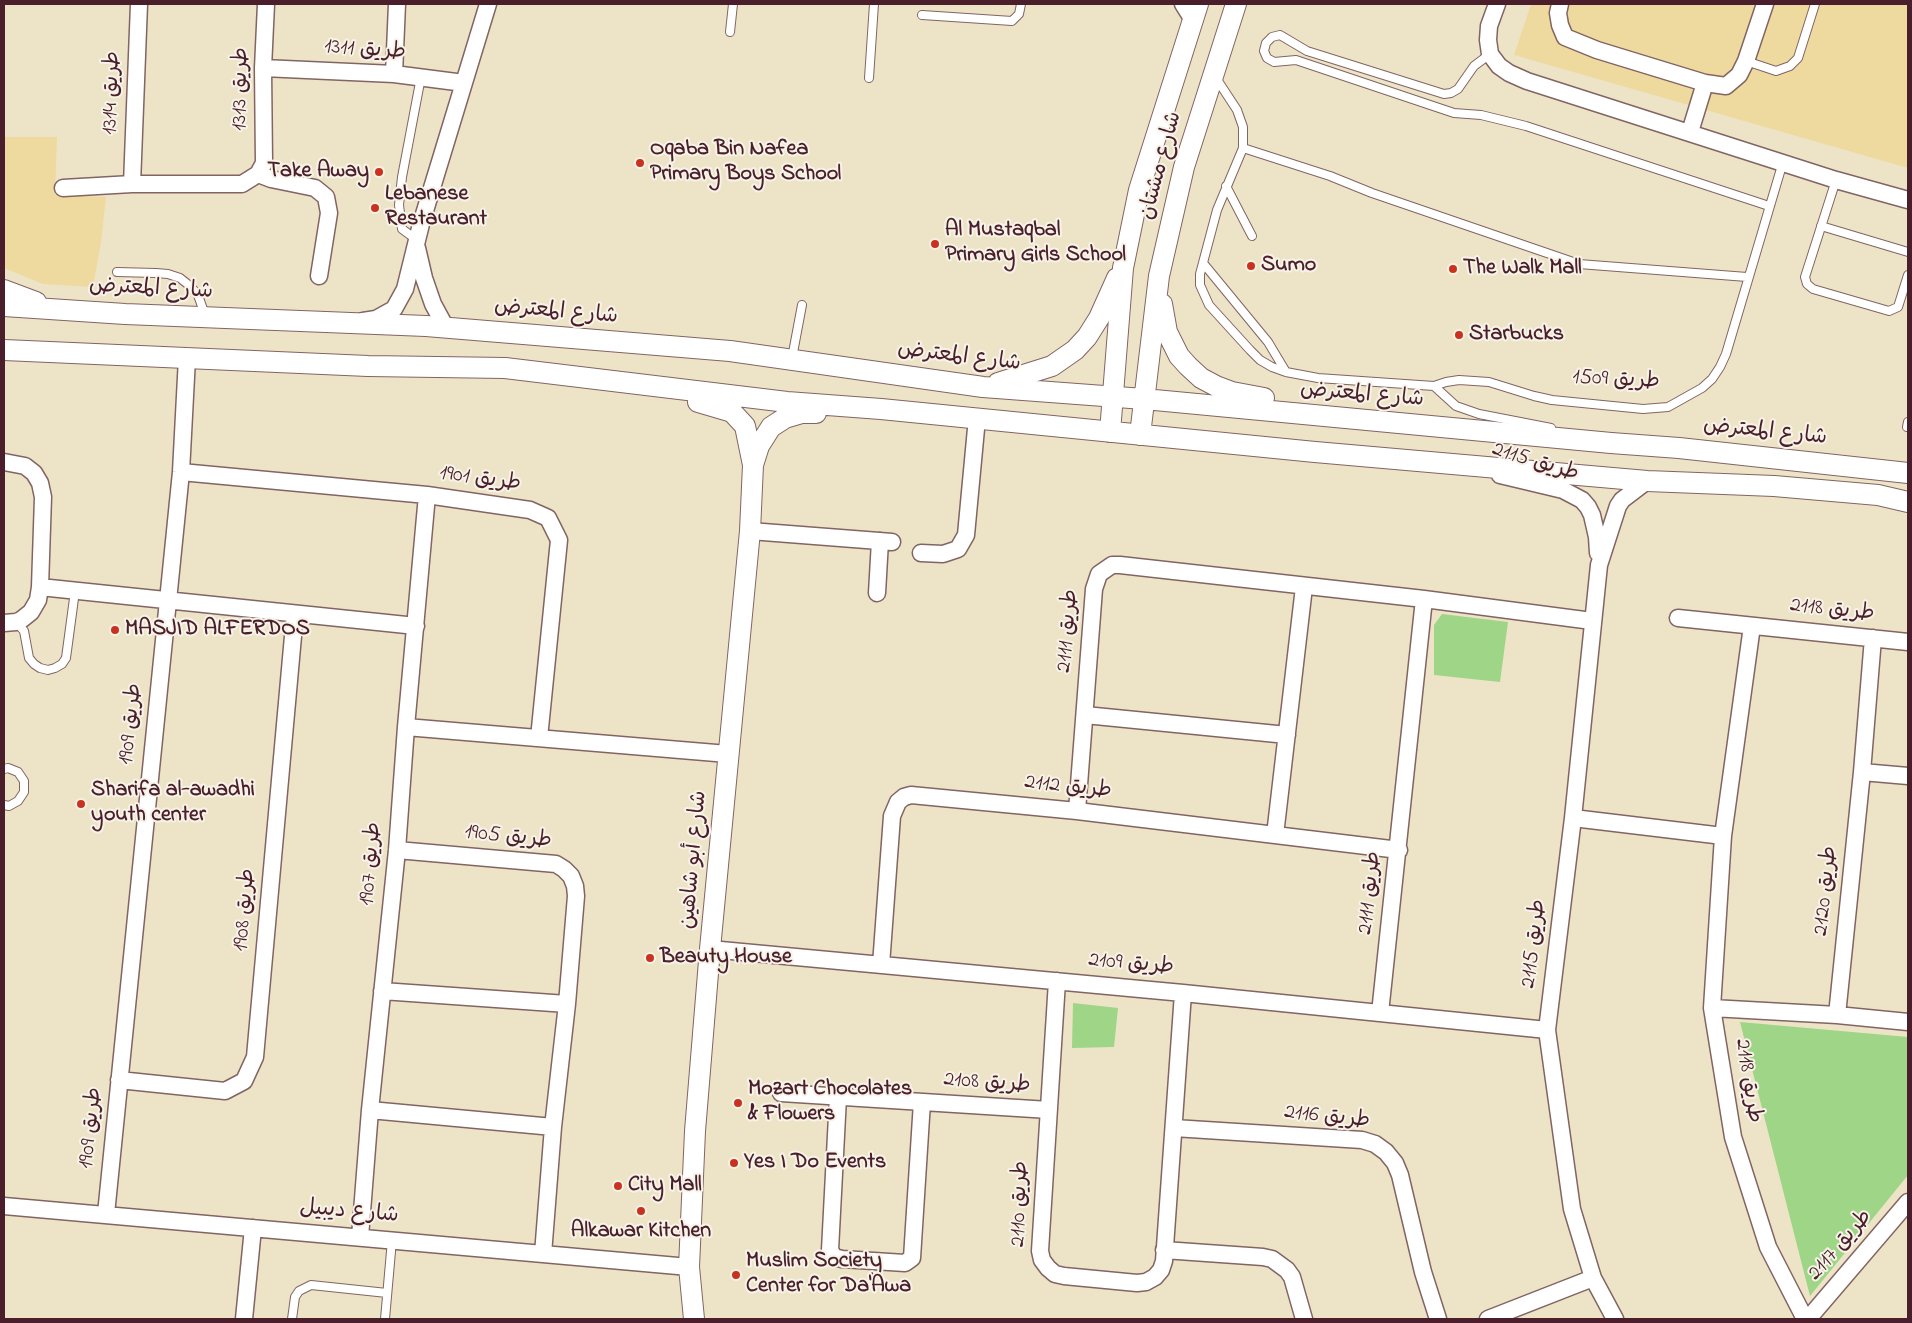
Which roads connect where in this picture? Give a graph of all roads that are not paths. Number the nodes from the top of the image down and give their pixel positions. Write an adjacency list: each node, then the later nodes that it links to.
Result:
1 (139, 4): 30 (street, طريق 1314)
2 (266, 4): 18 (street, طريق 1313)
3 (397, 4): 19 (street)
4 (488, 4): 23 (street)
5 (733, 4): 15 (lane)
6 (874, 4): 22 (lane)
7 (1021, 4): 14 (lane)
8 (1236, 4): 20 (street, شارع مشتان)
9 (1497, 4): 16 (street)
10 (1560, 4): 24 (street)
11 (1766, 4): 17 (street)
12 (1815, 4): 17 (lane)
13 (1191, 9): 40 (street, شارع مشتان)
14 (922, 15)
15 (730, 32)
16 (1490, 54): 25 (street); 34 (lane)
17 (1746, 61): 24 (street)
18 (263, 68): 19 (street, طريق 1311); 28 (street, طريق 1313)
19 (394, 74): 21 (street, طريق 1311)
20 (1214, 74): 26 (lane); 44 (street, شارع مشتان)
21 (421, 77): 23 (street, طريق 1311); 37 (lane)
22 (869, 78)
23 (464, 83): 37 (street)
24 (1705, 83): 25 (street)
25 (1690, 132): 27 (street)
26 (1243, 148): 31 (lane, طريق 1509); 45 (lane)
27 (1783, 162): 29 (street); 34 (lane, طريق 1509)
28 (258, 174): 30 (street); 43 (street)
29 (1836, 180): 33 (street); 35 (lane)
30 (132, 184): 32 (street)
31 (1226, 186): 36 (lane); 39 (lane, طريق 1509)
32 (63, 188)
33 (1908, 200)
34 (1769, 206): 45 (lane, طريق 1509)
35 (1821, 226): 38 (lane); 42 (lane)
36 (1252, 236)
37 (417, 243): 51 (street); 52 (street)
38 (1908, 252)
39 (1203, 263): 56 (lane); 56 (lane, طريق 1509)
40 (1123, 268): 59 (street); 60 (street, شارع مشتان)
41 (117, 272): 50 (lane)
42 (1908, 275)
43 (319, 276)
44 (1159, 276): 61 (street, شارع مشتان); 64 (street)
45 (1747, 277): 58 (lane, طريق 1509)
46 (4, 290): 49 (street)
47 (802, 305): 55 (lane)
48 (4, 306): 49 (street, شارع المعترض)
49 (72, 310): 50 (street, شارع المعترض)
50 (205, 317): 51 (street, شارع المعترض)
51 (351, 323): 52 (street, شارع المعترض)
52 (446, 328): 55 (street, شارع المعترض)
53 (4, 350): 54 (street)
54 (187, 358): 57 (street); 71 (street, طريق 1909)
55 (792, 360): 59 (street, شارع المعترض)
56 (1286, 372): 58 (lane, طريق 1509)
57 (596, 380): 62 (street); 69 (street, شارع أبو شاهين)
58 (1434, 386): 67 (lane)
59 (983, 387): 60 (street, شارع المعترض)
60 (1113, 396): 61 (street, شارع المعترض); 65 (street, شارع مشتان)
61 (1144, 399): 64 (street, شارع المعترض); 66 (street, شارع مشتان)
62 (881, 409): 63 (street); 69 (street, شارع أبو شاهين)
63 (977, 418): 65 (street); 77 (street)
64 (1346, 419): 67 (street, شارع المعترض)
65 (1110, 432): 66 (street)
66 (1140, 435): 70 (street)
67 (1611, 443): 72 (street, شارع المعترض)
68 (4, 462): 80 (street)
69 (753, 465): 76 (street, شارع أبو شاهين)
70 (1467, 465): 73 (street); 78 (street, طريق 2115)
71 (181, 472): 74 (street, طريق 1901); 84 (street, طريق 1909)
72 (1908, 473)
73 (1647, 481): 75 (street); 78 (street, طريق 2115)
74 (427, 496): 89 (street, طريق 1907); 96 (street, طريق 1901)
75 (1908, 502)
76 (750, 531): 82 (street); 97 (street, شارع أبو شاهين)
77 (922, 552)
78 (1599, 565): 87 (street, طريق 2115)
79 (1304, 586): 83 (street, طريق 2111); 93 (street, طريق 2111); 95 (street)
80 (40, 587): 81 (street); 88 (street)
81 (75, 591): 84 (street); 88 (lane)
82 (877, 593)
83 (1424, 599): 87 (street, طريق 2111); 107 (street, طريق 2111)
84 (166, 601): 85 (street); 119 (street, طريق 1909)
85 (295, 614): 89 (street); 119 (street, طريق 1908)
86 (1678, 618): 90 (street, طريق 2118)
87 (1592, 621): 103 (street, طريق 2115)
88 (10, 623)
89 (416, 626): 94 (street, طريق 1907)
90 (1752, 626): 91 (street, طريق 2118); 105 (street, طريق 2118)
91 (1873, 638): 92 (street, طريق 2118); 99 (street, طريق 2120)
92 (1908, 642)
93 (1085, 714): 95 (street); 102 (street, طريق 2111)
94 (406, 727): 96 (street); 106 (street, طريق 1907)
95 (1287, 735): 104 (street)
96 (539, 738): 97 (street)
97 (728, 754): 108 (street, شارع أبو شاهين)
98 (4, 769): 101 (lane)
99 (1862, 772): 100 (street); 116 (street, طريق 2120)
100 (1908, 776)
101 (4, 805)
102 (1077, 811): 104 (street, طريق 2112); 109 (street, طريق 2112)
103 (1573, 818): 105 (street); 118 (street, طريق 2115)
104 (1275, 835): 107 (street, طريق 2112)
105 (1722, 836): 114 (street, طريق 2118)
106 (397, 850): 111 (street, طريق 1907); 113 (street, طريق 1905)
107 (1399, 850): 115 (street, طريق 2111)
108 (710, 949): 109 (street, طريق 2109); 135 (street, شارع أبو شاهين)
109 (881, 965): 110 (street, طريق 2109)
110 (1057, 981): 112 (street, طريق 2109); 124 (street, طريق 2110)
111 (382, 991): 113 (street); 123 (street, طريق 1907)
112 (1183, 993): 115 (street, طريق 2109); 126 (street, طريق 2110)
113 (567, 1004): 125 (street, طريق 1905)
114 (1712, 1008): 116 (street); 146 (street, طريق 2118)
115 (1380, 1013): 118 (street, طريق 2109)
116 (1837, 1015): 117 (street)
117 (1908, 1022)
118 (1547, 1030): 136 (street, طريق 2115)
119 (119, 1080): 129 (street, طريق 1909)
120 (781, 1093): 121 (street, طريق 2108)
121 (838, 1097): 122 (street, طريق 2108); 122 (street, طريق 2108)
122 (922, 1102): 124 (street, طريق 2108)
123 (370, 1110): 125 (street); 131 (street, طريق 1907)
124 (1048, 1110): 133 (street, طريق 2110)
125 (553, 1127): 134 (street, طريق 1905)
126 (1174, 1128): 133 (street, طريق 2110); 143 (street, طريق 2116)
127 (1908, 1202): 146 (street, طريق 2117)
128 (4, 1206): 129 (street, شارع ديبيل)
129 (106, 1214): 130 (street, شارع ديبيل)
130 (253, 1228): 131 (street, شارع ديبيل); 138 (street)
131 (360, 1237): 132 (street, شارع ديبيل)
132 (392, 1240): 134 (street, شارع ديبيل); 137 (lane)
133 (1164, 1250): 142 (street)
134 (543, 1254): 135 (street, شارع ديبيل)
135 (689, 1267): 141 (street, شارع أبو شاهين)
136 (1593, 1278): 144 (street); 145 (street, طريق 2115)
137 (387, 1294): 139 (lane); 140 (lane)
138 (244, 1319)
139 (292, 1319)
140 (385, 1319)
141 (694, 1319)
142 (1304, 1319)
143 (1438, 1319)
144 (1488, 1319)
145 (1615, 1319)
146 (1806, 1319)

